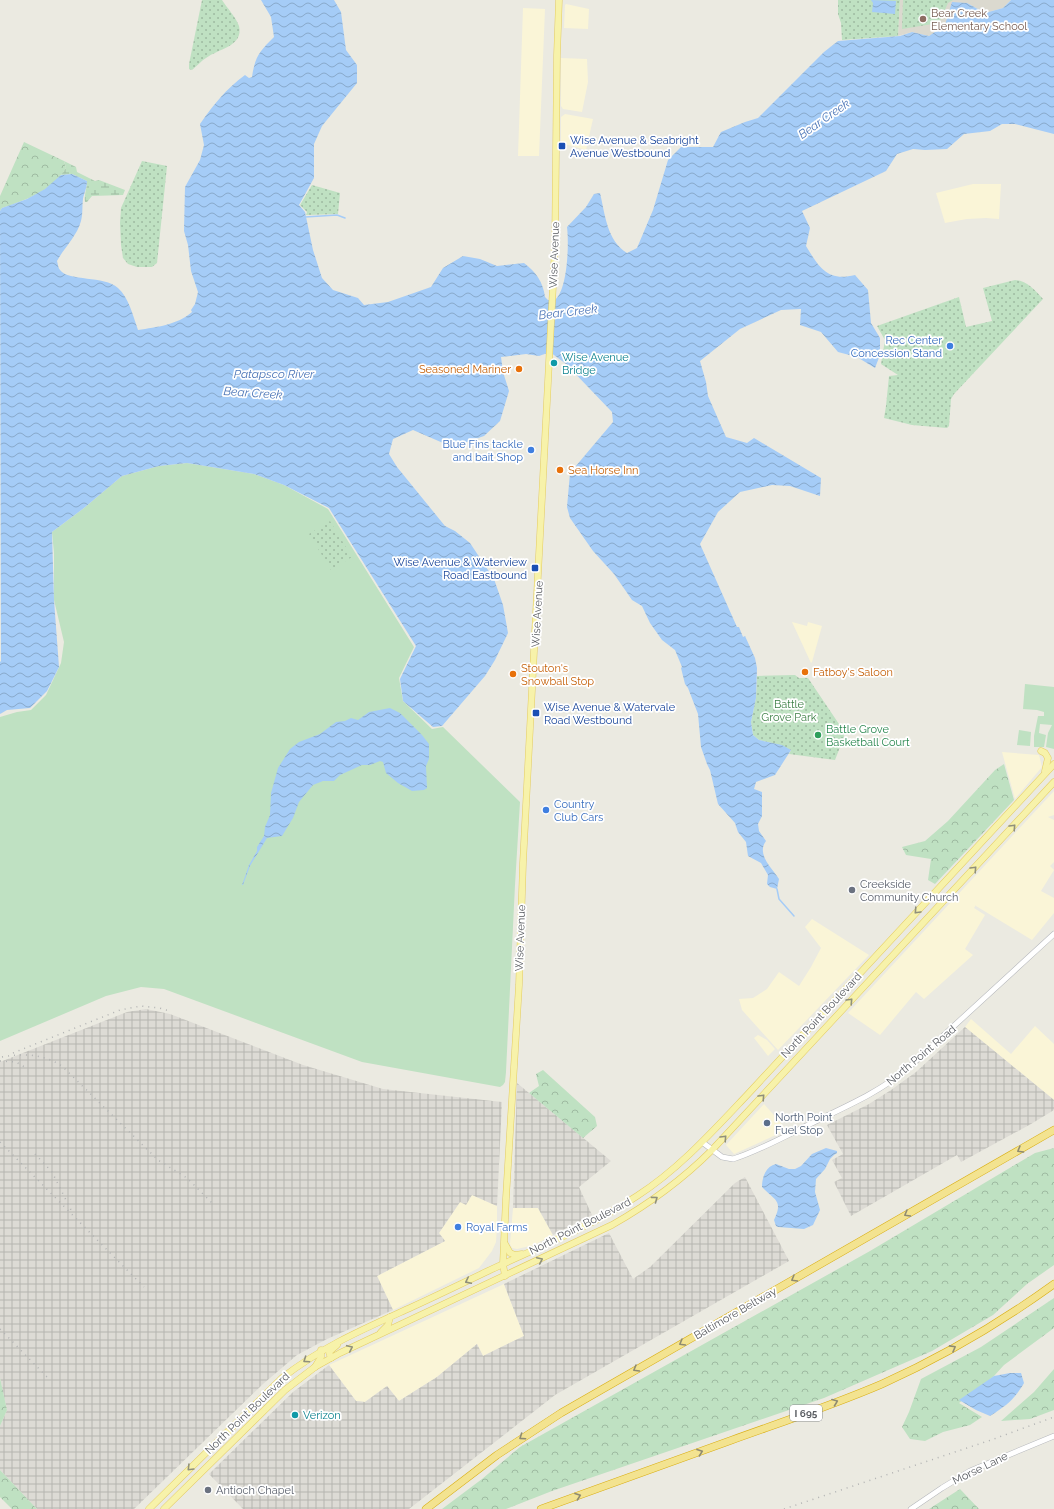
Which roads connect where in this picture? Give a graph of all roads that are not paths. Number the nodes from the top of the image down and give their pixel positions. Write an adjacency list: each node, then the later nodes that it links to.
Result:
1 (559, 0): 12 (main road, Wise Avenue)
2 (1041, 751): 4 (main road)
3 (1054, 764): 4 (main road, North Point Boulevard)
4 (1043, 776): 6 (main road, North Point Boulevard)
5 (1054, 782): 7 (main road, North Point Boulevard, one-way to 5)
6 (982, 842): 7 (main road); 10 (main road, North Point Boulevard, one-way to 10)
7 (991, 851): 11 (main road, North Point Boulevard, one-way to 7)
8 (1054, 934): 11 (street, North Point Road)
9 (1054, 1130): 28 (highway, Baltimore Beltway, one-way to 28)
10 (702, 1142): 11 (street, North Point Road); 13 (main road, North Point Boulevard)
11 (712, 1150): 15 (main road, North Point Boulevard, one-way to 11)
12 (504, 1230): 13 (main road); 14 (main road, Wise Avenue)
13 (527, 1254): 14 (main road, North Point Boulevard)
14 (503, 1264): 15 (main road, Wise Avenue); 17 (main road, North Point Boulevard, one-way to 17)
15 (505, 1276): 18 (main road, North Point Boulevard)
16 (1054, 1284): 29 (highway, I 695, one-way to 16)
17 (390, 1317): 18 (main road); 19 (main road, North Point Boulevard)
18 (377, 1335): 21 (main road, North Point Boulevard, one-way to 18)
19 (344, 1338): 20 (main road, North Point Boulevard); 21 (main road)
20 (321, 1350): 22 (main road); 23 (main road, North Point Boulevard, one-way to 23)
21 (331, 1358): 22 (main road, North Point Boulevard)
22 (315, 1367): 25 (main road, North Point Boulevard)
23 (232, 1427): 25 (main road); 26 (main road, North Point Boulevard, one-way to 26)
24 (1054, 1436): 30 (street, Morse Lane)
25 (231, 1443): 27 (main road, North Point Boulevard)
26 (149, 1509)
27 (164, 1509)
28 (426, 1509)
29 (541, 1509)
30 (911, 1509)

